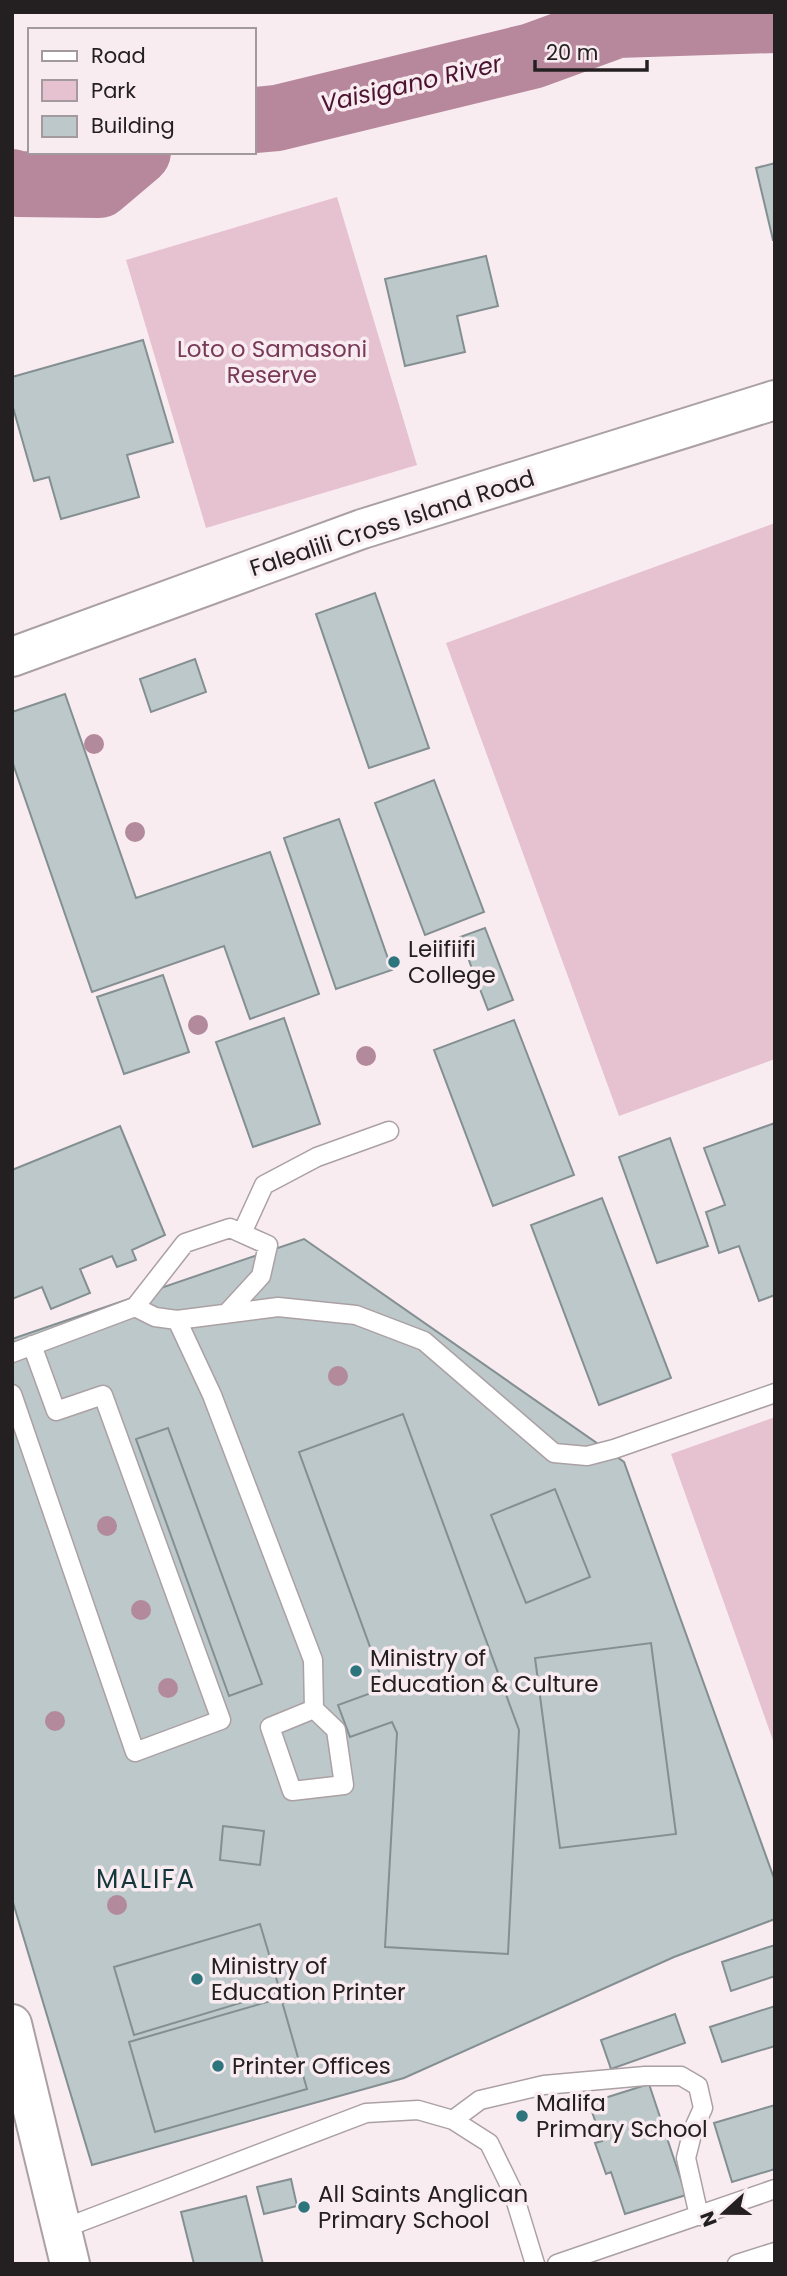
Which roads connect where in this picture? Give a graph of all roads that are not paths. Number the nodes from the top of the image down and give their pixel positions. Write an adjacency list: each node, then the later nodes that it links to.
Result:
1 (775, 400): 2 (main road, Falealili Cross Island Road)
2 (12, 657)
3 (389, 1131): 4 (lane)
4 (242, 1233): 5 (lane); 6 (lane)
5 (135, 1307): 7 (lane); 8 (lane)
6 (226, 1314): 7 (lane); 10 (lane)
7 (177, 1320): 12 (lane)
8 (33, 1345): 9 (lane); 11 (lane)
9 (12, 1353)
10 (775, 1393)
11 (12, 1394)
12 (314, 1710): 12 (lane)
13 (12, 2024): 17 (main road)
14 (453, 2120): 16 (lane); 17 (lane); 19 (lane)
15 (775, 2189): 16 (lane)
16 (699, 2216): 20 (lane)
17 (66, 2246)
18 (775, 2252): 21 (lane)
19 (535, 2264)
20 (557, 2264)
21 (737, 2264)

